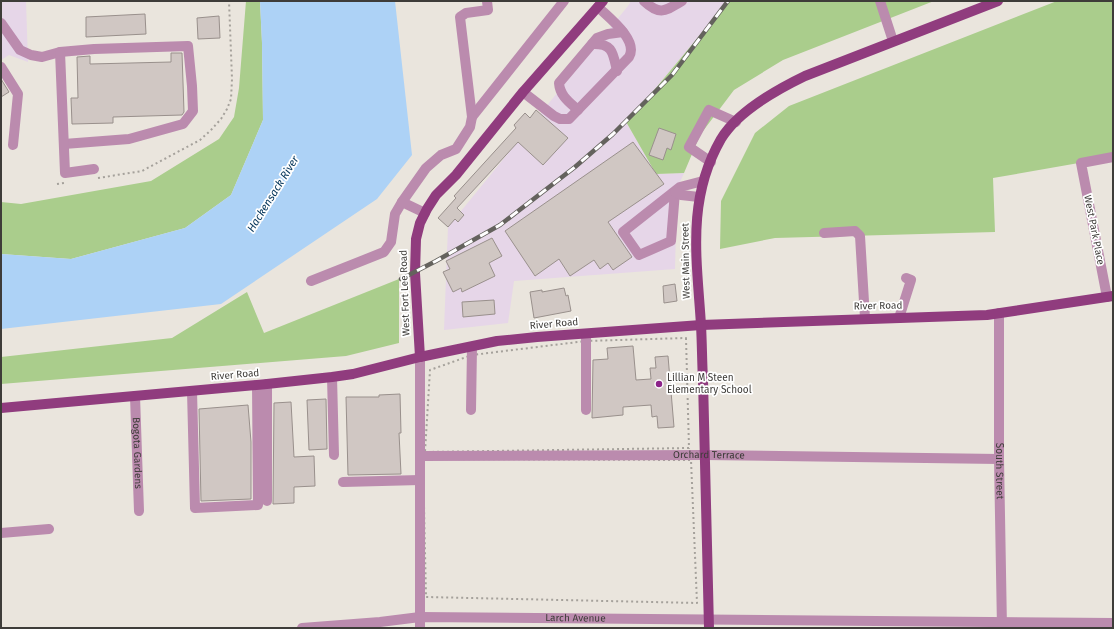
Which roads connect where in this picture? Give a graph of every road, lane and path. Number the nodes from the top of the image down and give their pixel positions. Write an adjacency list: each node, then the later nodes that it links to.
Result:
1 (487, 1): 17 (street)
2 (564, 1): 17 (street)
3 (644, 1): 4 (street)
4 (682, 1)
5 (880, 1): 10 (street)
6 (998, 1): 10 (main road, West Main Street)
7 (600, 4): 9 (street); 15 (main road, West Fort Lee Road)
8 (1, 23): 12 (street)
9 (623, 32): 11 (street); 14 (street)
10 (893, 41): 18 (main road, West Main Street)
11 (592, 44): 14 (street); 16 (street)
12 (60, 52): 19 (street); 19 (street)
13 (1, 67): 20 (street)
14 (617, 71): 16 (street)
15 (523, 92): 16 (street); 28 (main road, West Fort Lee Road)
16 (578, 110)
17 (472, 117): 27 (street)
18 (736, 122): 22 (main road, West Main Street); 22 (street)
19 (64, 144): 23 (street)
20 (14, 145)
21 (1113, 157): 32 (street, West Park Place)
22 (711, 162): 24 (main road, West Main Street)
23 (94, 170)
24 (703, 181): 25 (street); 26 (main road, West Main Street)
25 (675, 192): 25 (street); 26 (street)
26 (700, 197): 36 (main road, West Main Street)
27 (402, 202): 28 (street); 31 (street)
28 (425, 213): 39 (main road, West Fort Lee Road)
29 (824, 233): 34 (street)
30 (906, 278): 35 (street)
31 (311, 281)
32 (1110, 296): 33 (main road, River Road)
33 (999, 314): 35 (main road, River Road); 50 (street, South Street)
34 (864, 318): 35 (main road, River Road); 36 (main road, River Road)
35 (899, 318)
36 (701, 325): 37 (main road, River Road); 48 (main road, West Main Street)
37 (586, 337): 38 (path); 38 (main road, River Road); 38 (path); 46 (street)
38 (472, 351): 39 (main road, River Road); 45 (street)
39 (420, 357): 40 (main road, River Road); 49 (street, West Fort Lee Road)
40 (332, 377): 41 (main road, River Road); 47 (street)
41 (262, 385): 42 (main road, River Road); 42 (street); 54 (street)
42 (192, 391): 43 (main road, River Road)
43 (135, 396): 44 (main road, River Road); 55 (street, Bogota Gardens)
44 (1, 408)
45 (471, 410)
46 (586, 410)
47 (334, 455)
48 (705, 455): 49 (street, Orchard Terrace); 50 (street, Orchard Terrace); 60 (main road, West Main Street)
49 (420, 456): 52 (street, West Fort Lee Road)
50 (999, 459): 63 (street, South Street)
51 (691, 460): 51 (path)
52 (420, 480): 53 (street); 58 (street, West Fort Lee Road)
53 (343, 482)
54 (267, 501)
55 (139, 511)
56 (49, 529): 57 (street)
57 (1, 533)
58 (420, 616): 60 (street, Larch Avenue); 64 (street, Larch Avenue); 65 (street, West Fort Lee Road)
59 (1113, 623): 63 (street, Larch Avenue)
60 (709, 624): 61 (street, Larch Avenue)
61 (764, 624): 62 (street, Larch Avenue)
62 (840, 624): 63 (street, Larch Avenue)
63 (1002, 625)
64 (302, 628)
65 (420, 628)

